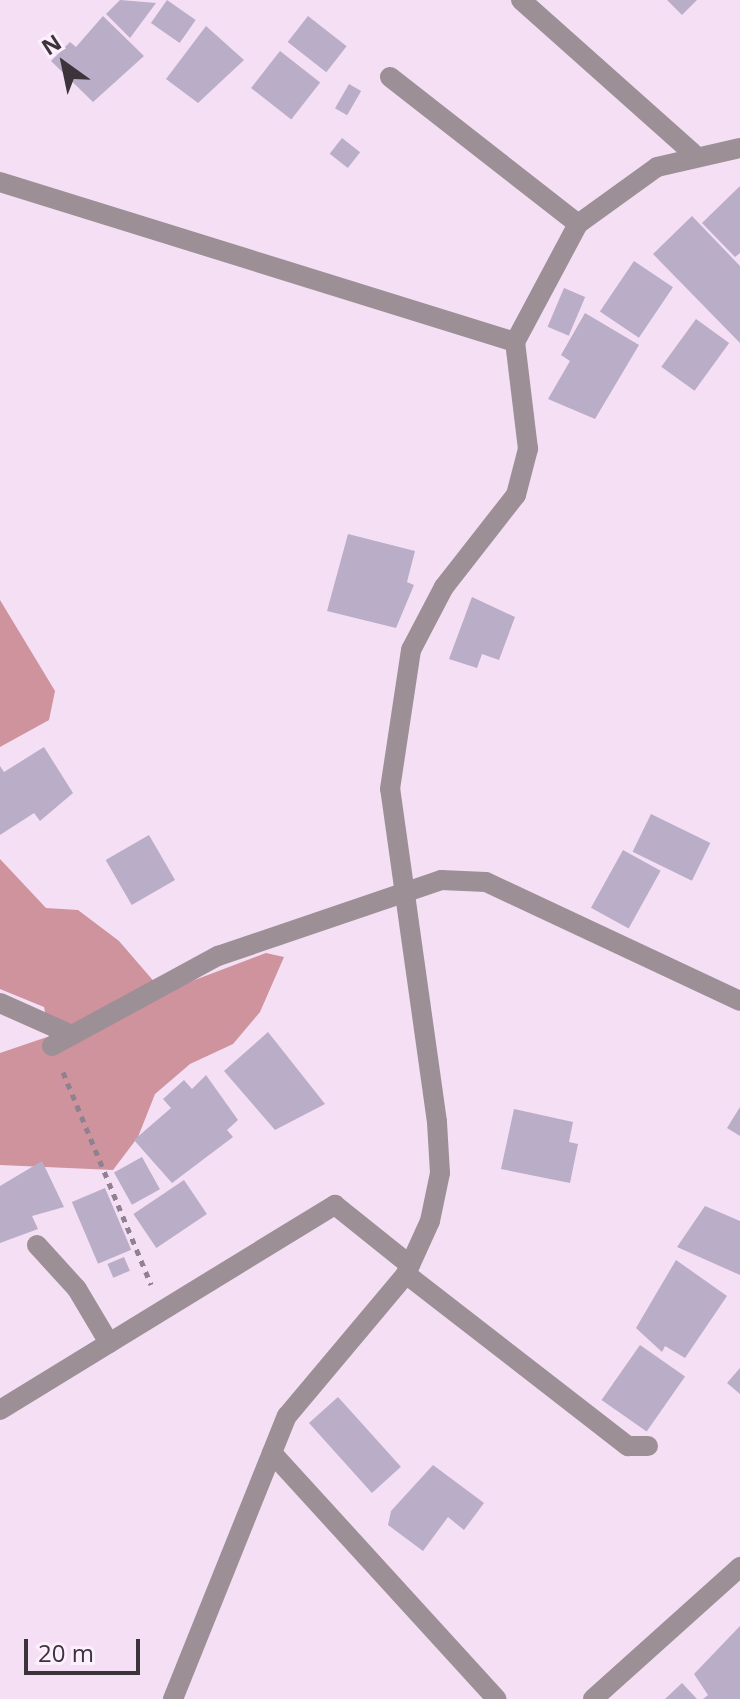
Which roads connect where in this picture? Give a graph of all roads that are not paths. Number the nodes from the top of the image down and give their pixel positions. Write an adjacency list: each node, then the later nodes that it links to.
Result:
1 (521, 0): 4 (street)
2 (390, 77): 6 (street)
3 (740, 148): 4 (street)
4 (693, 153): 6 (street)
5 (0, 182): 7 (street)
6 (578, 224): 7 (street)
7 (515, 342): 8 (street)
8 (403, 894): 9 (street); 11 (street); 14 (street)
9 (740, 1001)
10 (0, 1003): 11 (street)
11 (72, 1035): 12 (street)
12 (52, 1046)
13 (37, 1245): 15 (street)
14 (408, 1269): 15 (street); 17 (street); 18 (street)
15 (109, 1343): 16 (street)
16 (0, 1410)
17 (648, 1446)
18 (272, 1453): 20 (street); 21 (street)
19 (740, 1567): 22 (street)
20 (173, 1699)
21 (497, 1699)
22 (593, 1699)

